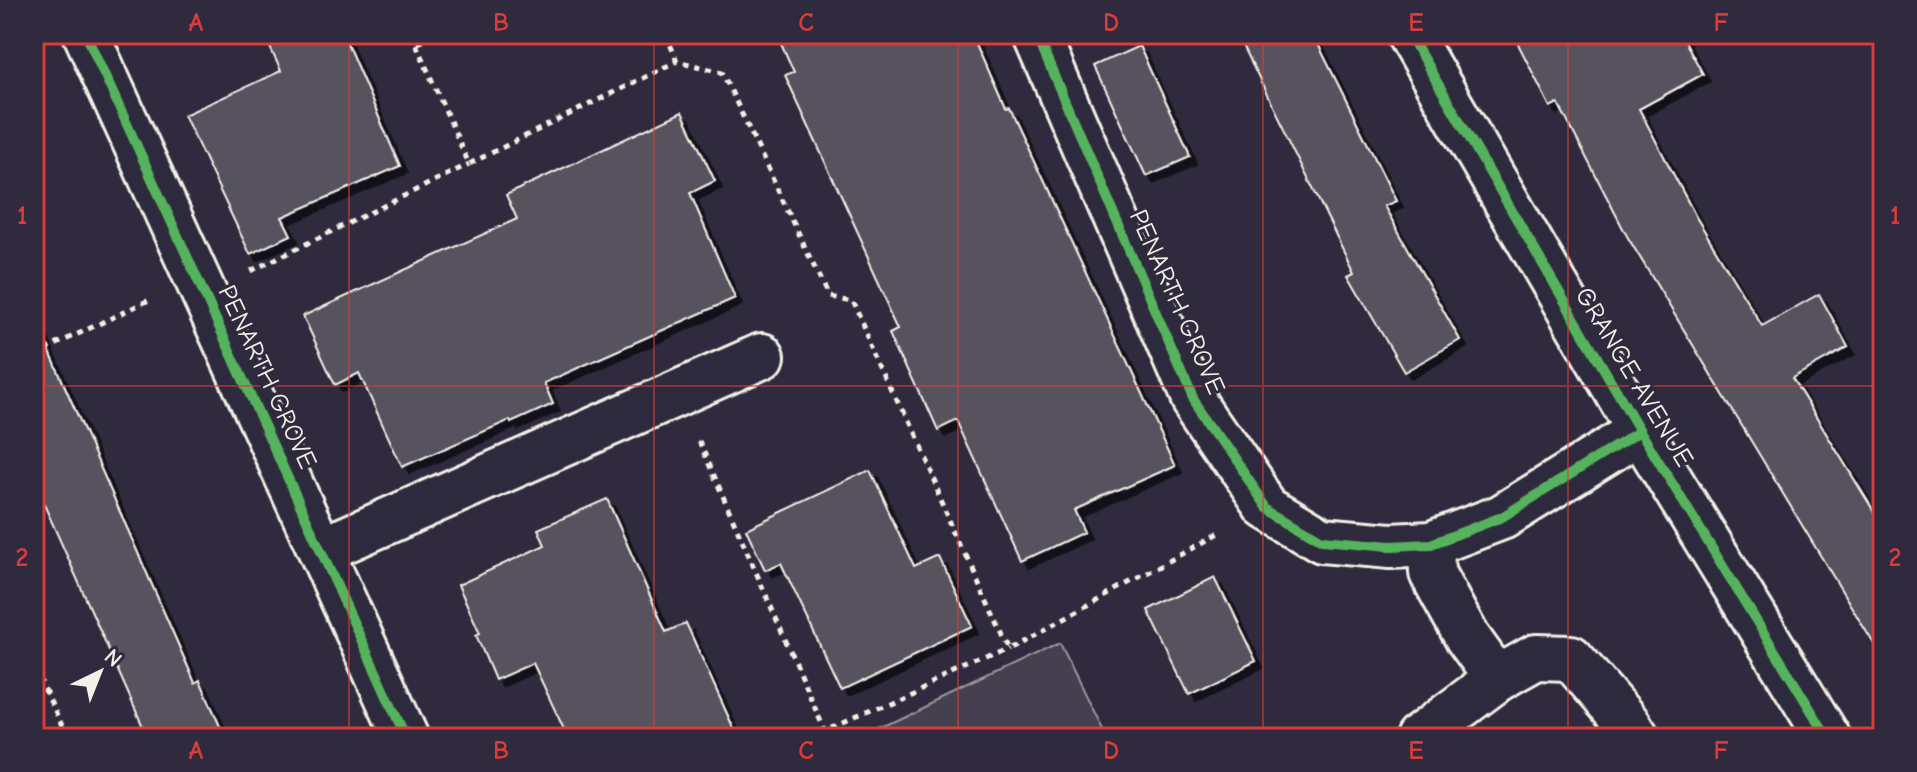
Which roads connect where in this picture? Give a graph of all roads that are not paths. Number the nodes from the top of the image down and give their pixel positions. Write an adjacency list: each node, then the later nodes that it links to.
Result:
1 (86, 34): 7 (street, PENARTH GROVE)
2 (1036, 34): 6 (street, PENARTH GROVE)
3 (1409, 34): 5 (street, GRANGE AVENUE)
4 (762, 356): 7 (street)
5 (1640, 431): 6 (street, PENARTH GROVE); 12 (street, GRANGE AVENUE)
6 (1431, 544): 8 (street)
7 (322, 550): 9 (street, PENARTH GROVE)
8 (1497, 679): 10 (street); 11 (street)
9 (406, 738)
10 (1418, 738)
11 (1637, 738)
12 (1828, 738)

